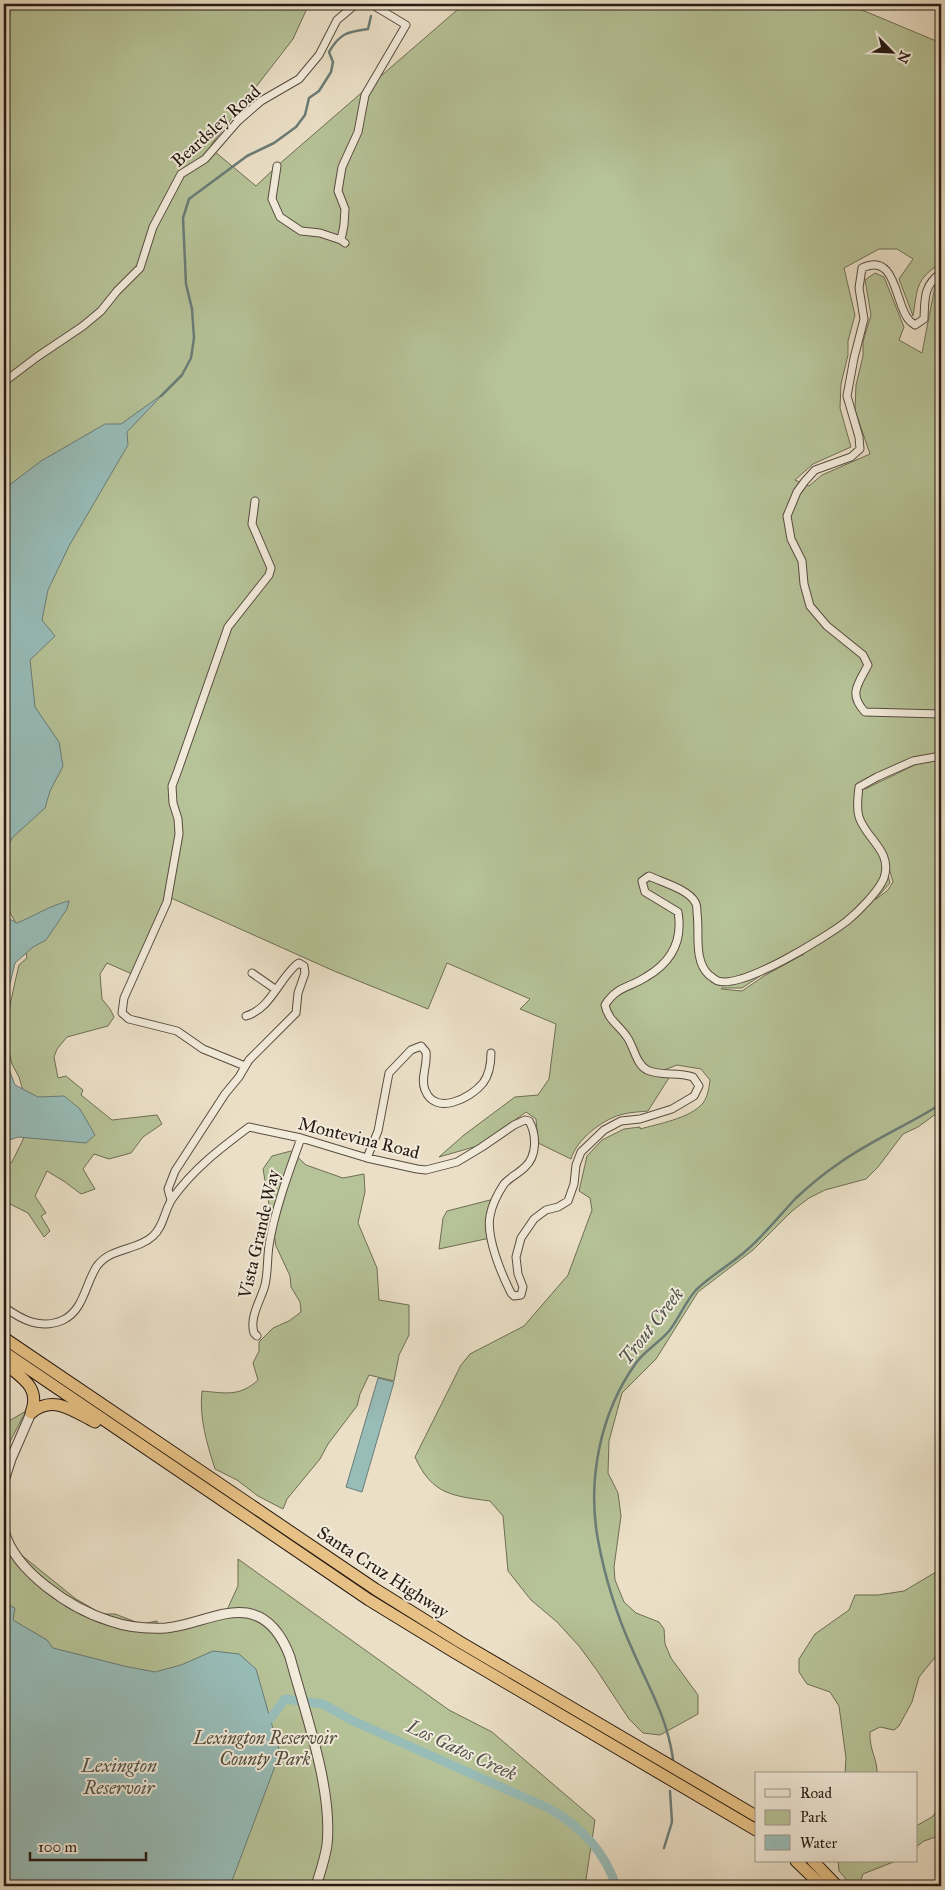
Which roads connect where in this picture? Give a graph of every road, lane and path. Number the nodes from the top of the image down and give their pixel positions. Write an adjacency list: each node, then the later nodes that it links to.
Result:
1 (356, 4): 5 (street, Beardsley Road)
2 (371, 4): 3 (street)
3 (277, 166)
4 (941, 273): 7 (street)
5 (4, 382)
6 (256, 501): 13 (street)
7 (941, 714)
8 (941, 756): 15 (street, Montevina Road)
9 (252, 973): 10 (street)
10 (275, 989): 11 (street); 13 (street)
11 (246, 1016)
12 (491, 1053): 15 (street)
13 (245, 1066): 16 (street)
14 (301, 1138): 15 (street, Montevina Road); 16 (street, Montevina Road); 18 (street, Vista Grande Way)
15 (367, 1158)
16 (171, 1200): 17 (street, Montevina Road)
17 (4, 1306)
18 (257, 1336)
19 (4, 1338): 26 (highway, Santa Cruz Highway)
20 (4, 1352): 23 (highway, Santa Cruz Highway)
21 (4, 1363): 22 (highway)
22 (31, 1413): 23 (highway); 24 (street)
23 (148, 1450): 27 (highway, Santa Cruz Highway)
24 (4, 1481)
25 (4, 1530): 30 (street)
26 (755, 1815)
27 (755, 1829)
28 (797, 1862): 31 (highway)
29 (814, 1862): 32 (highway)
30 (316, 1886)
31 (822, 1886)
32 (837, 1886)

